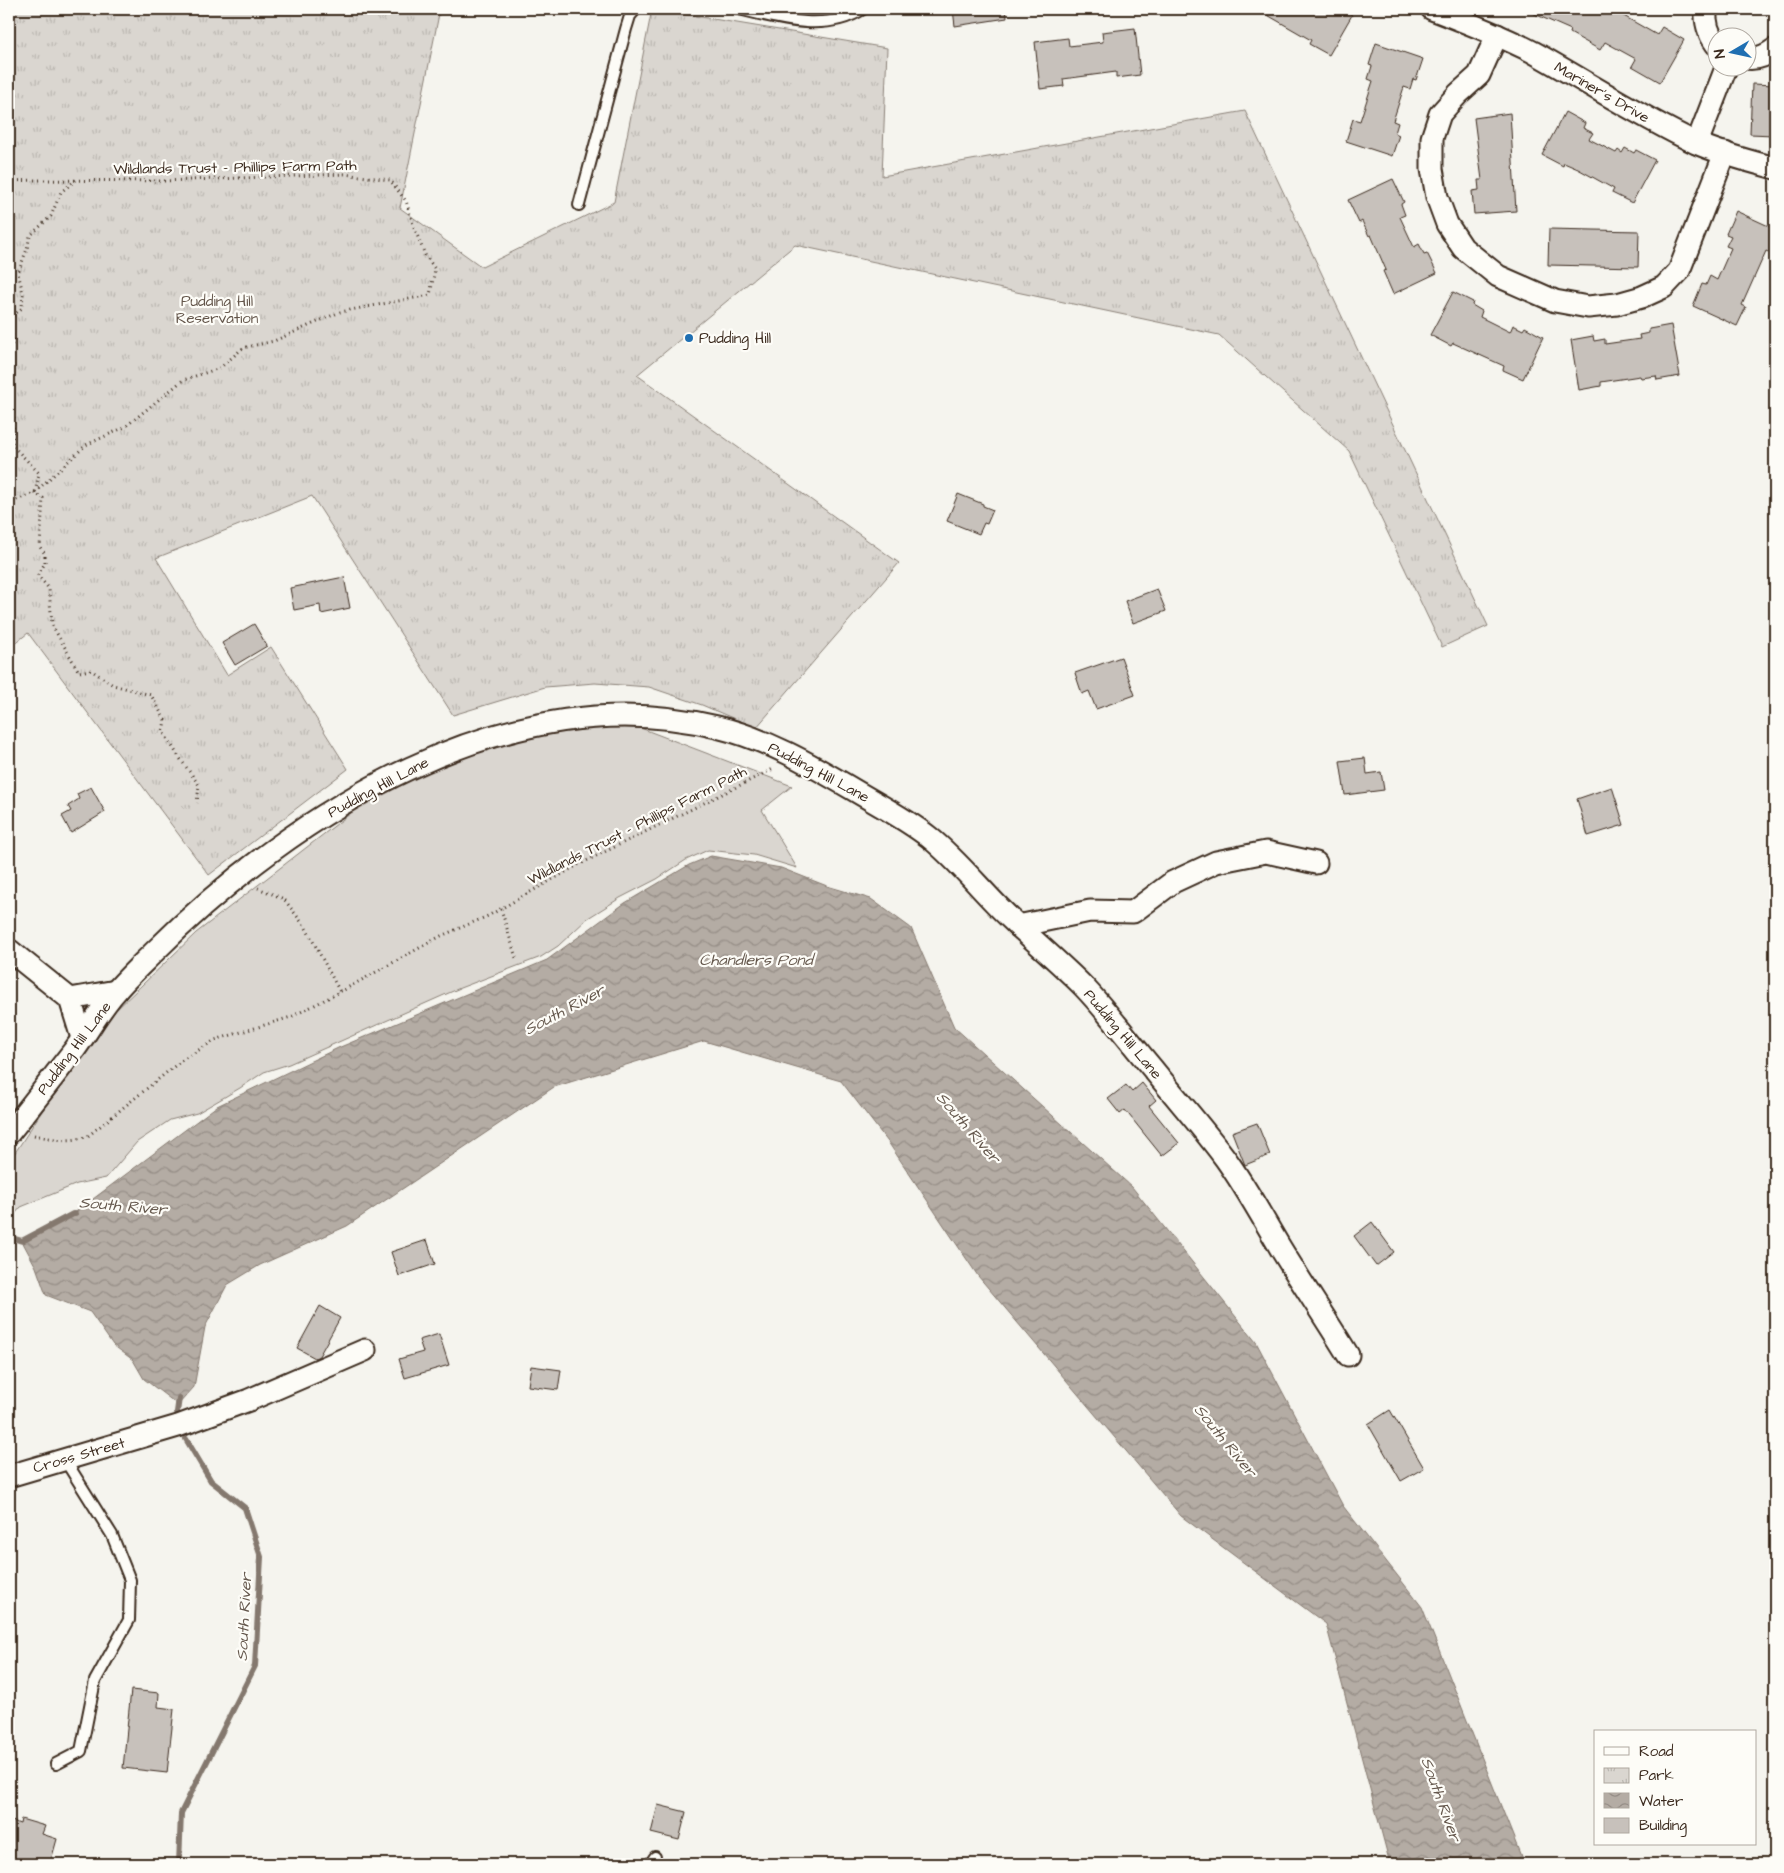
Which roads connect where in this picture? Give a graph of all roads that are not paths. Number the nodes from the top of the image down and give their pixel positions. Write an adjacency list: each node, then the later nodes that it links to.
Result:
1 (636, 9): 14 (lane)
2 (739, 9): 3 (lane)
3 (863, 9)
4 (1432, 9): 7 (street, Mariner's Drive)
5 (1706, 9): 6 (street)
6 (1707, 28)
7 (1497, 35): 11 (street, Mariner's Drive); 12 (street)
8 (1775, 49): 9 (street)
9 (1756, 58)
10 (1722, 78): 11 (street)
11 (1697, 143): 12 (street, Mariner's Drive)
12 (1725, 153): 13 (street, Mariner's Drive)
13 (1775, 168)
14 (578, 205)
15 (1316, 863): 16 (street)
16 (1018, 926): 18 (street, Pudding Hill Lane); 23 (street, Pudding Hill Lane)
17 (9, 950): 19 (street)
18 (116, 990): 19 (street); 20 (street, Pudding Hill Lane)
19 (70, 999): 20 (street)
20 (82, 1038): 21 (street, Pudding Hill Lane)
21 (18, 1134)
22 (365, 1350): 24 (street, Cross Street)
23 (1348, 1354)
24 (65, 1460): 25 (street, Cross Street); 26 (lane)
25 (9, 1476)
26 (56, 1764)

